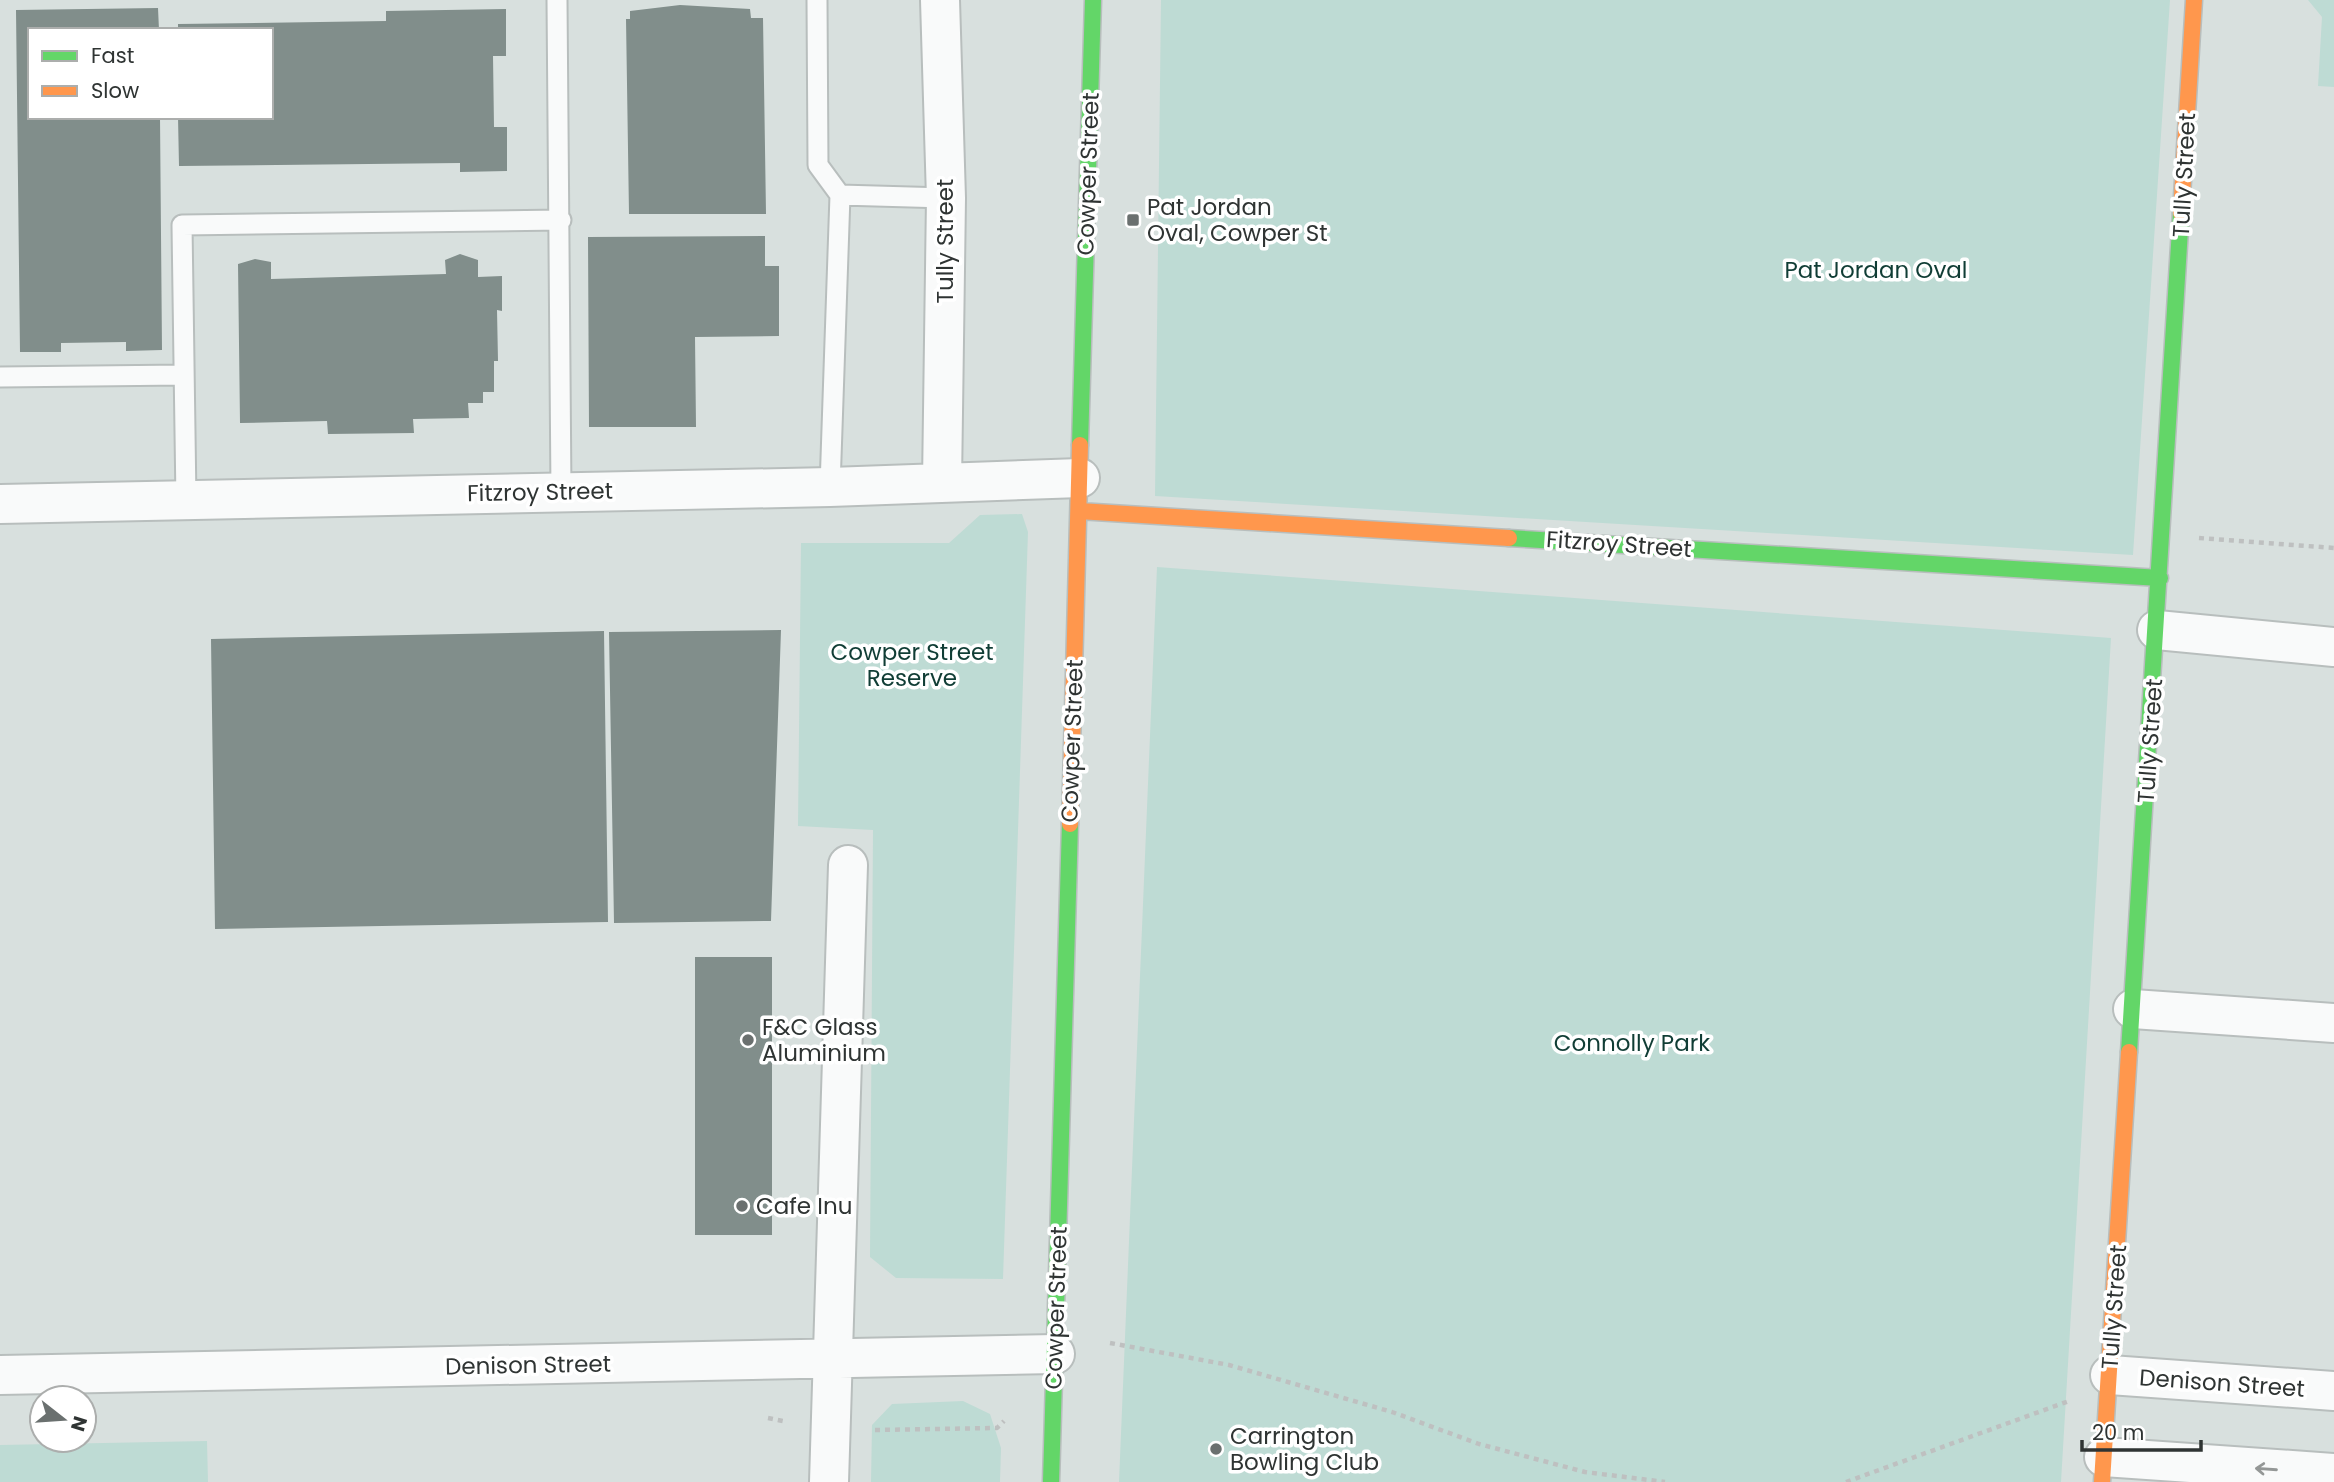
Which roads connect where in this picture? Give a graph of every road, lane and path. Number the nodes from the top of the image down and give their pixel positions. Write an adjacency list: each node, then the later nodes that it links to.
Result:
1 (557, 0): 8 (lane)
2 (817, 0): 6 (lane)
3 (940, 0): 7 (street, Tully Street)
4 (1093, 0): 14 (street, Cowper Street)
5 (2194, 0): 19 (street, Tully Street)
6 (840, 195): 7 (lane); 12 (lane)
7 (946, 198): 11 (street, Tully Street)
8 (561, 220): 9 (lane); 13 (lane)
9 (183, 375): 10 (lane); 15 (lane)
10 (0, 377)
11 (942, 483): 12 (street, Fitzroy Street); 14 (street, Fitzroy Street)
12 (830, 487): 13 (street, Fitzroy Street)
13 (561, 492): 15 (street, Fitzroy Street)
14 (1079, 494): 19 (street, Fitzroy Street); 26 (street, Cowper Street)
15 (186, 500): 16 (street, Fitzroy Street)
16 (0, 504)
17 (2190, 538): 18 (path)
18 (2334, 548)
19 (2160, 578): 20 (street, Tully Street)
20 (2157, 631): 21 (street); 23 (street, Tully Street)
21 (2334, 647)
22 (848, 865): 27 (street)
23 (2133, 1010): 24 (street); 29 (street, Tully Street)
24 (2334, 1023)
25 (1110, 1343): 39 (path)
26 (1055, 1354): 27 (street, Denison Street); 38 (street, Cowper Street)
27 (833, 1359): 28 (street, Denison Street); 37 (street)
28 (0, 1375)
29 (2109, 1390): 30 (street, Denison Street); 35 (street, Tully Street); 40 (path)
30 (2334, 1391)
31 (768, 1418): 32 (path)
32 (783, 1421)
33 (1004, 1421): 34 (path)
34 (875, 1430)
35 (2103, 1470): 36 (street, one-way to 35)
36 (2334, 1474)
37 (829, 1482)
38 (1051, 1482)
39 (1665, 1482)
40 (1846, 1482)

